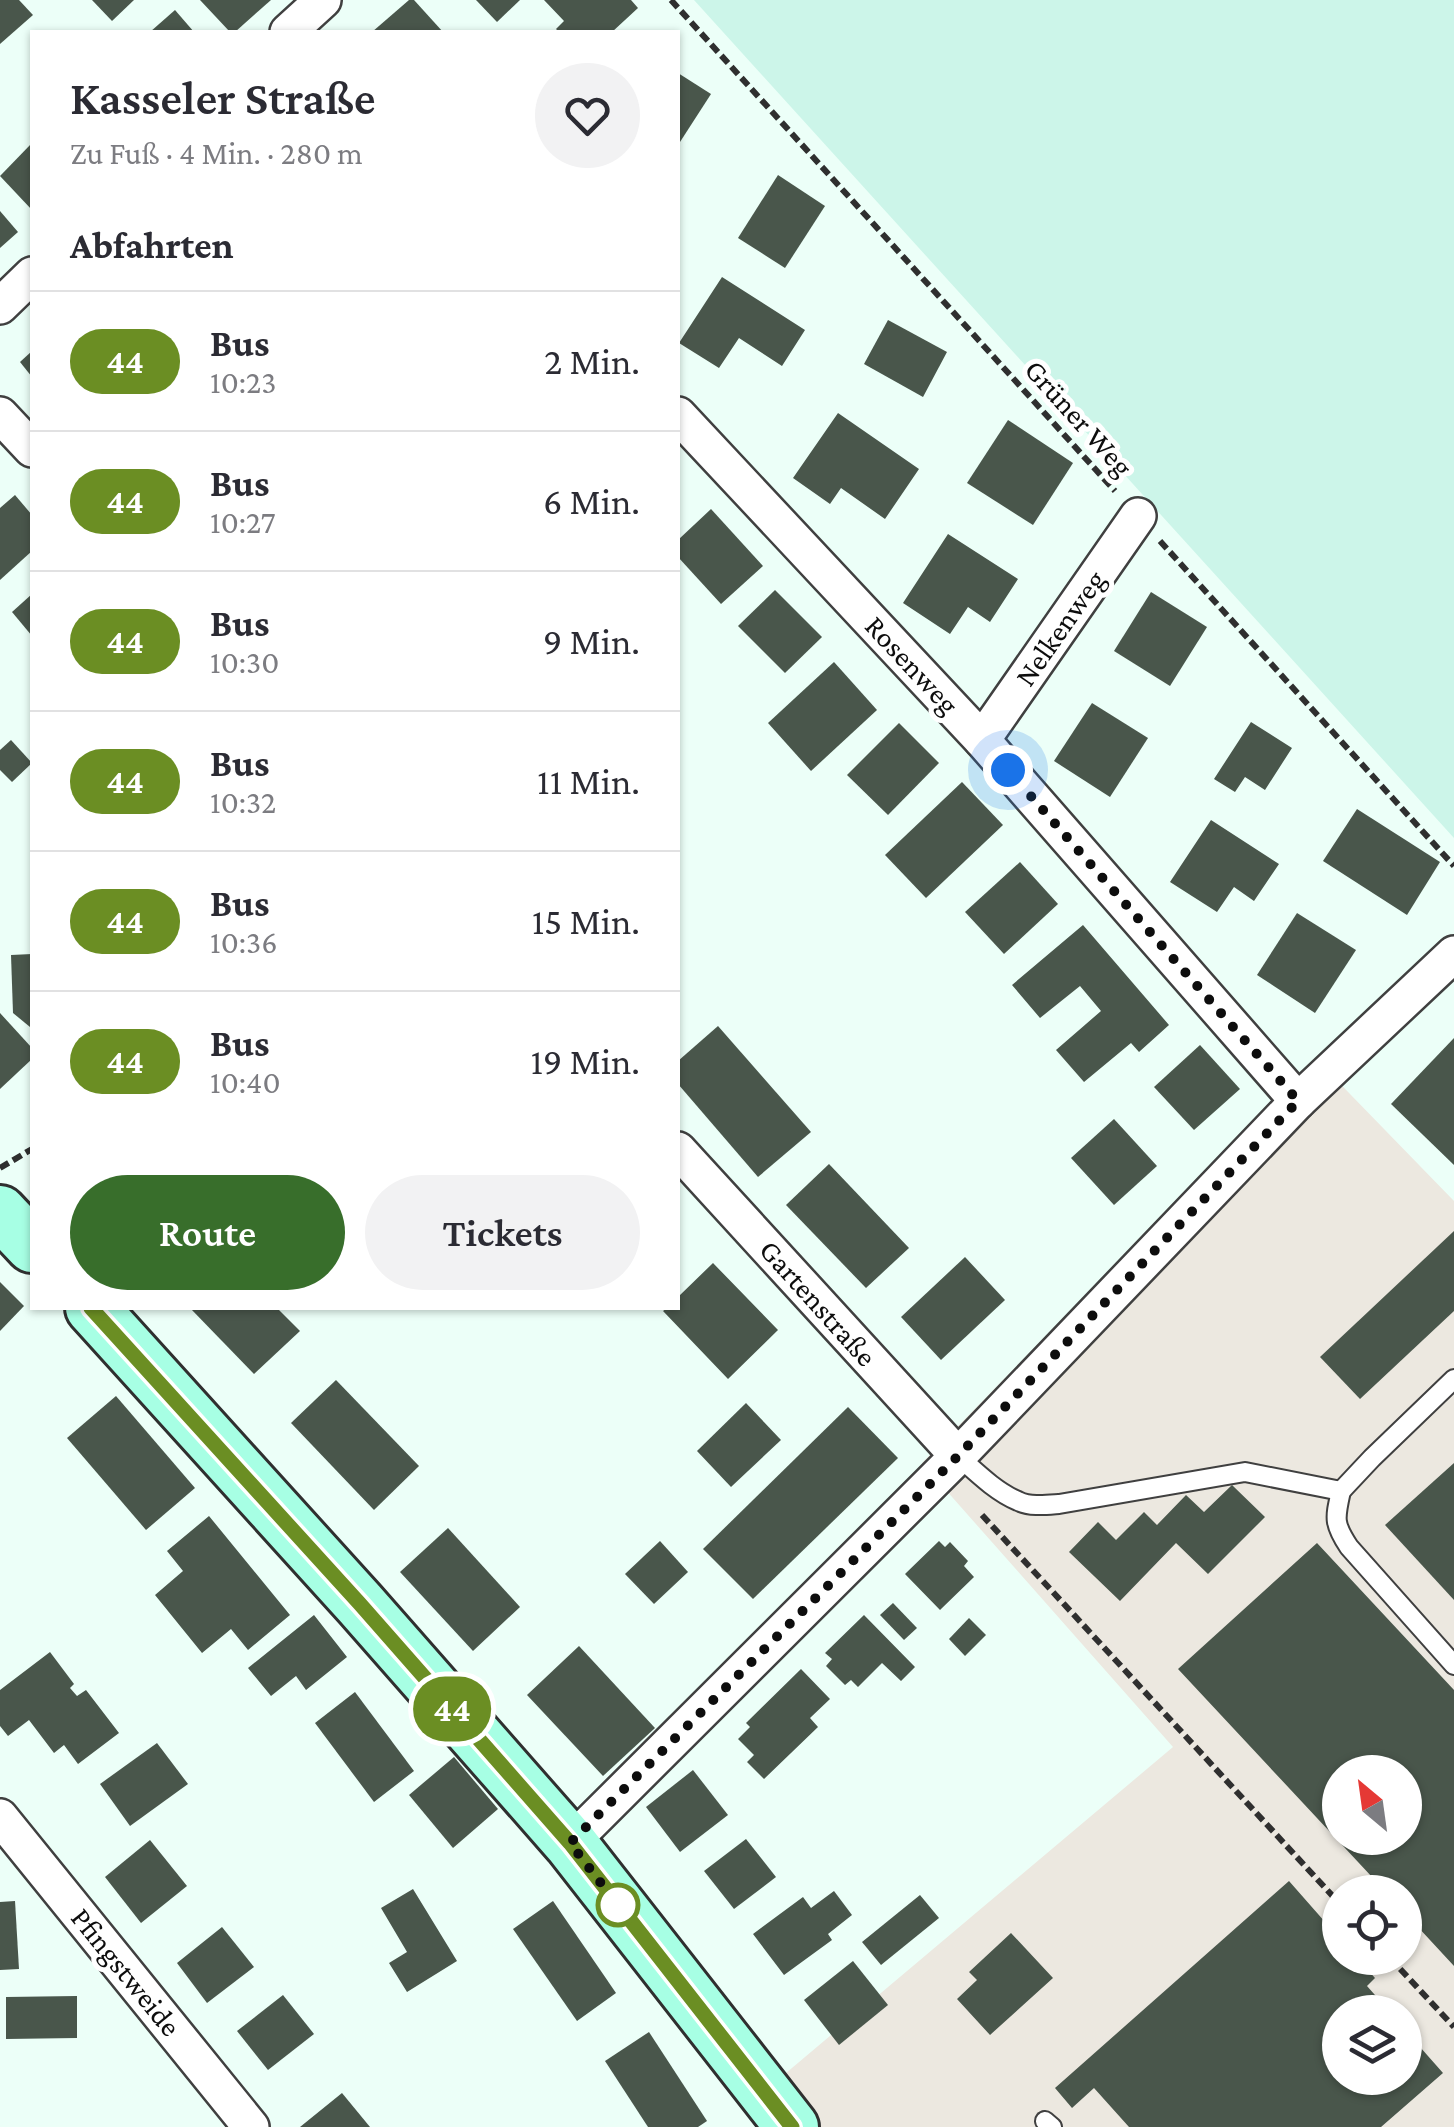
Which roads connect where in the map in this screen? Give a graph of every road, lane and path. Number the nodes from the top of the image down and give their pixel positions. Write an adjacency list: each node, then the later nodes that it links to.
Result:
1 (323, 0): 3 (street)
2 (670, 0): 9 (path, Grüner Weg)
3 (290, 30)
4 (30, 278): 5 (street)
5 (0, 306)
6 (0, 415): 8 (street)
7 (680, 417): 10 (street, Rosenweg)
8 (30, 447)
9 (1138, 516): 10 (street, Nelkenweg); 11 (path, Grüner Weg)
10 (982, 740): 13 (street, Rosenweg)
11 (1454, 866)
12 (1454, 954): 13 (street)
13 (1298, 1101): 21 (street)
14 (30, 1150): 16 (path)
15 (680, 1152): 21 (street, Gartenstraße)
16 (0, 1168)
17 (0, 1212): 18 (main road)
18 (30, 1244)
19 (94, 1310): 25 (main road)
20 (1454, 1380): 22 (lane)
21 (950, 1464): 22 (lane); 25 (street); 26 (path)
22 (1340, 1491): 23 (lane)
23 (1454, 1665)
24 (0, 1816): 30 (street, Pfingstweide)
25 (570, 1843): 29 (main road)
26 (1322, 1884)
27 (1406, 1975): 28 (path)
28 (1454, 2027)
29 (776, 2121)
30 (251, 2127)

